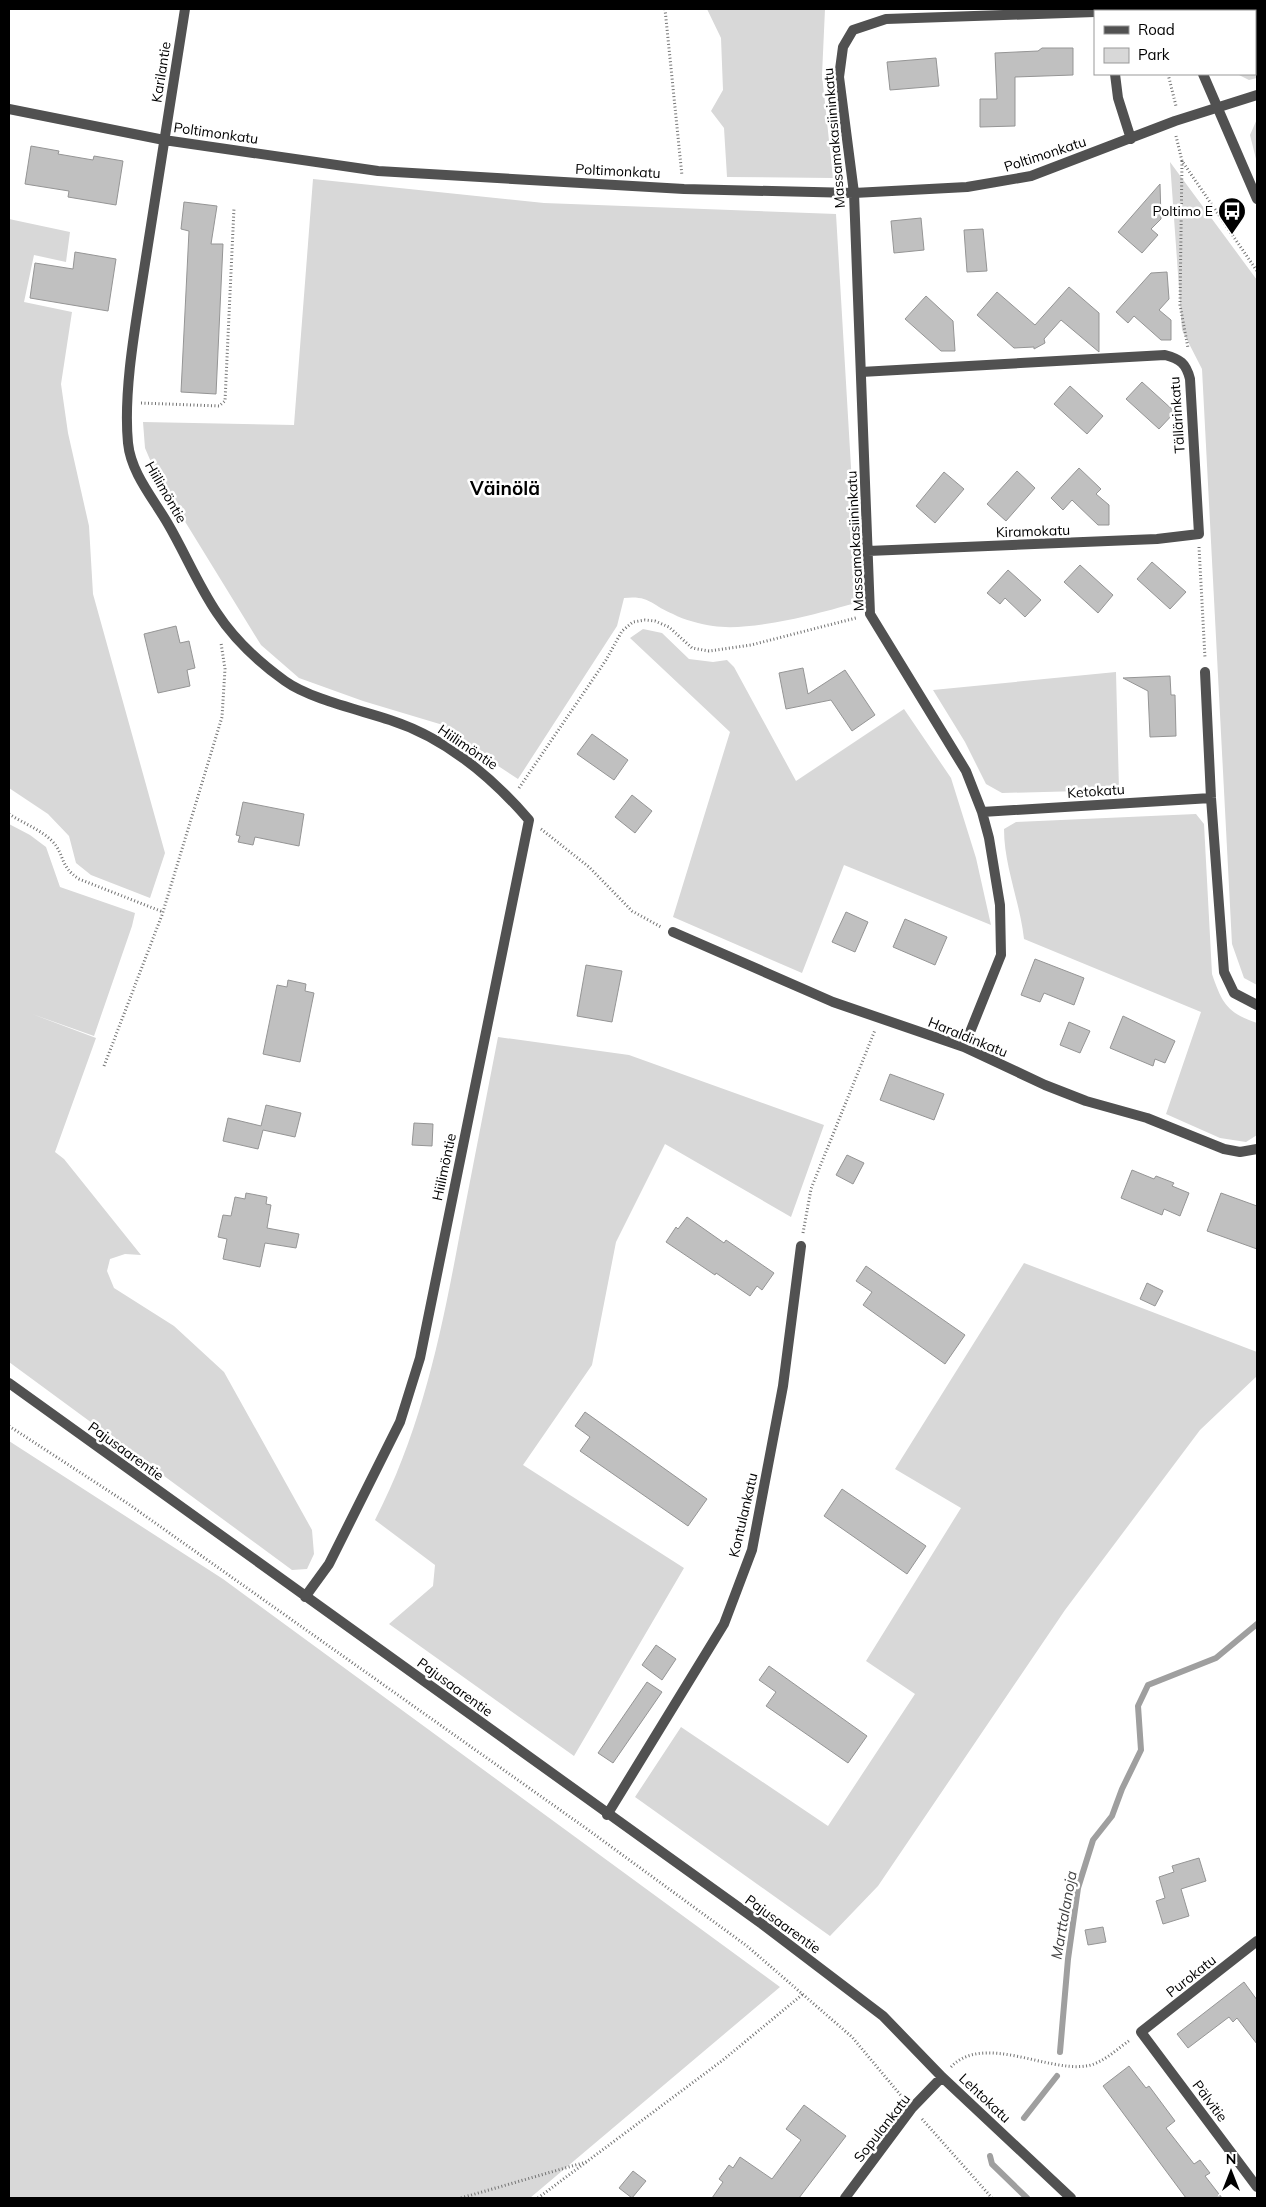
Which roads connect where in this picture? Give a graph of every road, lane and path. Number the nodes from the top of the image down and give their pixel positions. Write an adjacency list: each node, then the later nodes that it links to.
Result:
1 (185, 9): 13 (street, Karilantie)
2 (665, 9): 15 (path)
3 (1094, 12): 16 (street, Massamakasiininkatu)
4 (1115, 75): 12 (street)
5 (1168, 75): 8 (path)
6 (1203, 75): 9 (street)
7 (1257, 95): 9 (street, Poltimonkatu)
8 (1176, 106)
9 (1218, 108): 12 (street, Poltimonkatu); 17 (street)
10 (9, 109): 13 (street, Poltimonkatu)
11 (1176, 135): 14 (path)
12 (1131, 139): 16 (street, Poltimonkatu)
13 (164, 140): 15 (street, Poltimonkatu); 22 (street, Hiilimöntie)
14 (1182, 161): 19 (path); 20 (path)
15 (684, 189): 16 (street, Poltimonkatu)
16 (854, 193): 21 (street, Massamakasiininkatu)
17 (1257, 199)
18 (234, 208): 22 (path)
19 (1257, 270)
20 (1188, 350)
21 (861, 372): 23 (street, Tällärinkatu); 24 (street, Massamakasiininkatu)
22 (128, 402): 29 (street, Hiilimöntie)
23 (1199, 534): 24 (street, Kiramokatu); 27 (path)
24 (868, 551): 25 (street, Massamakasiininkatu)
25 (870, 614): 29 (path); 30 (street, Massamakasiininkatu)
26 (221, 641): 33 (path)
27 (1205, 672): 28 (street)
28 (1211, 798): 30 (street, Ketokatu); 35 (street)
29 (511, 799): 32 (street, Hiilimöntie)
30 (982, 812): 37 (street, Massamakasiininkatu)
31 (9, 814): 33 (path)
32 (529, 820): 34 (path); 43 (street, Hiilimöntie)
33 (162, 912): 38 (path)
34 (673, 932): 36 (street, Haraldinkatu)
35 (1257, 1005)
36 (880, 1019): 37 (street, Haraldinkatu); 40 (path)
37 (964, 1046): 39 (street, Haraldinkatu)
38 (104, 1066)
39 (1257, 1149)
40 (801, 1246): 44 (street, Kontulankatu)
41 (9, 1383): 43 (street, Pajusaarentie)
42 (9, 1426): 46 (path)
43 (305, 1597): 44 (street, Pajusaarentie)
44 (607, 1815): 47 (street, Pajusaarentie)
45 (1257, 1941): 48 (street, Purokatu)
46 (803, 1994): 50 (path); 51 (path)
47 (883, 2016): 49 (street, Lehtokatu)
48 (1141, 2032): 49 (path); 52 (street, Pälvitie)
49 (942, 2077): 50 (street, Sopulankatu); 57 (street, Lehtokatu)
50 (912, 2108): 55 (street, Sopulankatu); 56 (path)
51 (589, 2162): 53 (path); 54 (path)
52 (1257, 2187)
53 (461, 2198)
54 (538, 2198)
55 (845, 2198)
56 (992, 2198)
57 (1071, 2198)

